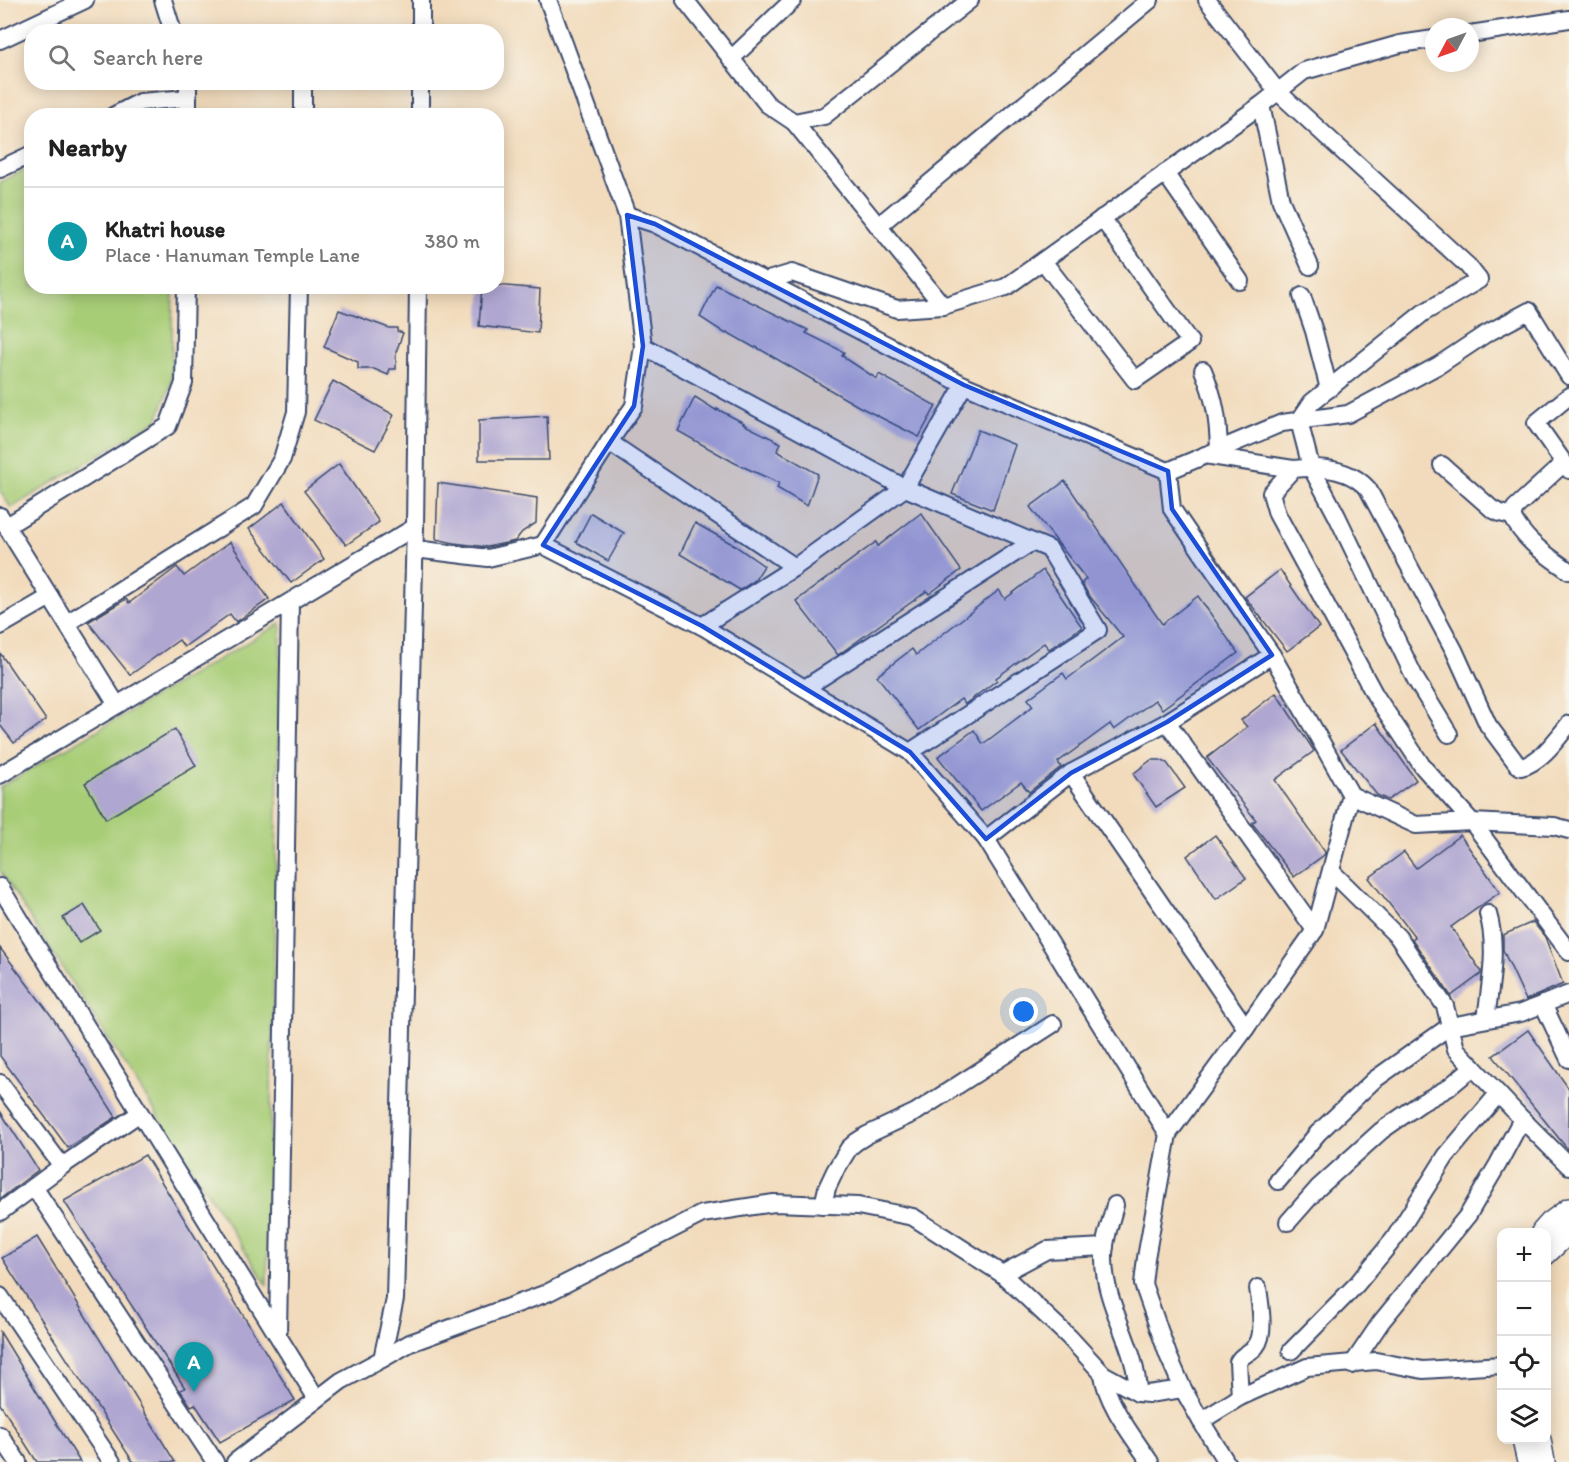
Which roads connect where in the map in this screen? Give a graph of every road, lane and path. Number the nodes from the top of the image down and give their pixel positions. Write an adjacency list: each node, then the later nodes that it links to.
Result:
1 (85, 0): 11 (street)
2 (163, 0): 12 (street)
3 (421, 0): 13 (street)
4 (548, 0): 32 (street)
5 (685, 0): 18 (street)
6 (793, 0): 18 (street)
7 (970, 0): 28 (street)
8 (1149, 0): 34 (street)
9 (1206, 0): 22 (street)
10 (1569, 19): 15 (street)
11 (34, 24)
12 (170, 24)
13 (421, 24)
14 (24, 29): 16 (street)
15 (1479, 33)
16 (0, 40)
17 (1425, 40): 22 (street)
18 (731, 59): 28 (street)
19 (188, 90): 24 (street); 25 (street)
20 (303, 90): 26 (street)
21 (420, 90): 27 (street)
22 (1278, 92): 23 (street); 48 (street)
23 (1261, 105): 31 (street); 36 (street)
24 (129, 108)
25 (188, 108)
26 (303, 108)
27 (420, 108)
28 (794, 122): 34 (street)
29 (24, 158): 30 (street)
30 (0, 169)
31 (1165, 173): 33 (street); 38 (street)
32 (627, 215): 37 (street); 44 (street)
33 (1102, 219): 35 (street); 35 (street)
34 (878, 226): 43 (street)
35 (1043, 261): 43 (street)
36 (1310, 266)
37 (765, 281): 43 (street); 47 (street)
38 (1240, 281)
39 (186, 294): 60 (street)
40 (299, 294): 69 (street)
41 (418, 294): 61 (street)
42 (1302, 296): 48 (street)
43 (943, 306)
44 (643, 346): 51 (street); 58 (street)
45 (1203, 370): 52 (street)
46 (1569, 376): 50 (street)
47 (964, 385): 57 (street); 58 (street)
48 (1329, 389): 50 (street)
49 (1569, 396): 55 (street)
50 (1299, 420): 52 (street); 54 (street)
51 (609, 442): 63 (street); 65 (street)
52 (1212, 452): 56 (street); 57 (street)
53 (1442, 465): 59 (street)
54 (1311, 467): 56 (street); 76 (street); 77 (street)
55 (1567, 467): 59 (street)
56 (1293, 469): 82 (street)
57 (1168, 471): 72 (street)
58 (905, 488): 62 (street); 65 (street)
59 (1512, 516): 66 (street)
60 (3, 521): 67 (street)
61 (415, 527): 64 (street); 68 (street)
62 (1032, 542): 73 (street); 78 (street)
63 (543, 546): 64 (street); 71 (street)
64 (415, 549): 121 (street)
65 (795, 567): 71 (street)
66 (1569, 571)
67 (50, 597): 69 (street); 70 (street)
68 (290, 602): 74 (street); 119 (street)
69 (67, 623): 74 (street)
70 (0, 626)
71 (702, 626): 73 (street)
72 (1272, 656): 75 (street); 81 (street)
73 (805, 688): 78 (street)
74 (117, 705): 80 (street)
75 (1167, 722): 79 (street); 88 (street)
76 (1569, 724)
77 (1449, 734)
78 (910, 752): 84 (street)
79 (1071, 773): 84 (street); 95 (street)
80 (0, 775)
81 (1351, 795): 82 (street); 85 (street)
82 (1472, 822): 83 (street); 89 (street)
83 (1569, 830)
84 (986, 839): 102 (street)
85 (1331, 871): 88 (street); 94 (street)
86 (2, 894): 100 (street)
87 (1488, 914): 92 (street)
88 (1315, 930): 95 (street)
89 (1569, 952)
90 (1569, 994): 91 (street)
91 (1543, 1004): 92 (street); 96 (street)
92 (1486, 1020): 94 (street)
93 (1053, 1024): 108 (street)
94 (1450, 1026): 97 (street); 105 (street)
95 (1246, 1028): 102 (street)
96 (1569, 1059)
97 (1473, 1067): 99 (street); 111 (street)
98 (0, 1083): 103 (street)
99 (1498, 1094): 101 (street); 120 (street)
100 (140, 1113): 103 (street); 119 (street)
101 (1522, 1119): 104 (street); 122 (street)
102 (1168, 1134): 125 (street)
103 (62, 1166): 106 (street)
104 (1569, 1166)
105 (1278, 1181)
106 (34, 1187): 110 (street); 135 (street)
107 (1114, 1204): 114 (street)
108 (823, 1205): 116 (street); 121 (street)
109 (1569, 1209): 112 (main road)
110 (0, 1212)
111 (1288, 1222)
112 (1546, 1228)
113 (1569, 1232): 115 (main road)
114 (1105, 1247): 116 (street); 126 (street)
115 (1551, 1249)
116 (1002, 1274): 124 (street)
117 (1258, 1288): 127 (street)
118 (0, 1296): 134 (street)
119 (278, 1335): 128 (street)
120 (1291, 1350)
121 (382, 1359): 128 (street)
122 (1352, 1365): 123 (street); 127 (street)
123 (1497, 1365)
124 (1103, 1374): 126 (street); 137 (street)
125 (1183, 1389): 126 (street); 129 (street)
126 (1138, 1393)
127 (1240, 1397): 129 (street)
128 (317, 1399): 136 (street)
129 (1201, 1421): 138 (street)
130 (0, 1435): 133 (street)
131 (1524, 1444): 139 (main road)
132 (1541, 1444): 140 (main road)
133 (18, 1462)
134 (112, 1462)
135 (215, 1462)
136 (235, 1462)
137 (1150, 1462)
138 (1226, 1462)
139 (1528, 1462)
140 (1544, 1462)

